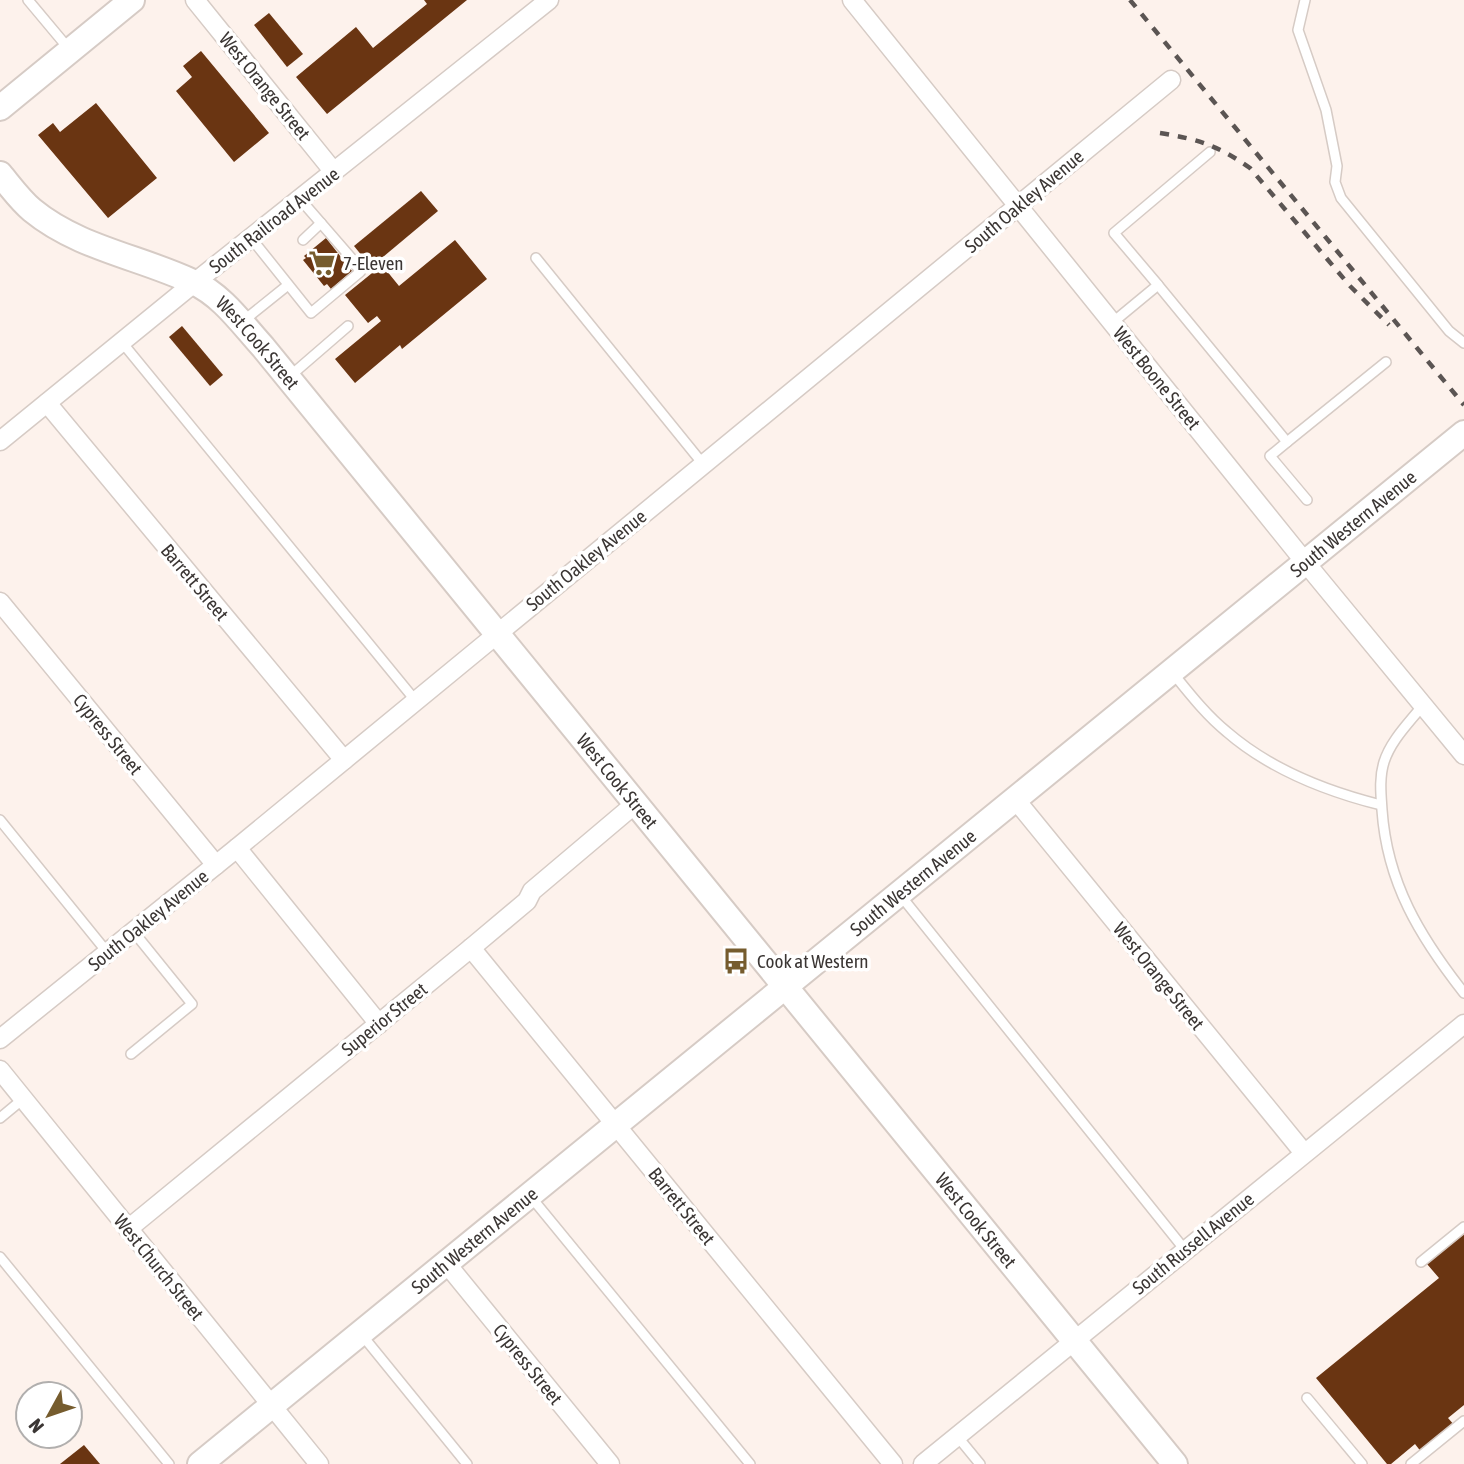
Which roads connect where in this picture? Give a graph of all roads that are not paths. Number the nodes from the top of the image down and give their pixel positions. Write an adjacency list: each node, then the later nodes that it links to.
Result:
1 (28, 0): 7 (lane)
2 (132, 0): 7 (street)
3 (195, 0): 11 (street, West Orange Street)
4 (549, 0): 11 (street, South Railroad Avenue)
5 (852, 0): 14 (street, West Boone Street)
6 (1305, 0): 25 (lane)
7 (70, 51): 9 (street)
8 (1171, 80): 14 (street, South Oakley Avenue)
9 (0, 108)
10 (1210, 152): 21 (lane)
11 (334, 172): 13 (street, South Railroad Avenue)
12 (0, 174): 19 (street, West Cook Street)
13 (300, 199): 15 (lane); 16 (street, South Railroad Avenue)
14 (1018, 206): 23 (street, West Boone Street); 33 (street, South Oakley Avenue)
15 (321, 223): 17 (lane); 20 (lane)
16 (250, 238): 19 (street, South Railroad Avenue); 20 (lane)
17 (303, 240)
18 (536, 258): 33 (lane)
19 (194, 282): 22 (street, West Cook Street); 29 (street, South Railroad Avenue)
20 (288, 285): 22 (lane)
21 (1158, 285): 23 (lane); 32 (lane)
22 (241, 323): 28 (street, West Cook Street)
23 (1112, 323): 35 (street, West Boone Street)
24 (348, 326): 28 (lane)
25 (1464, 343)
26 (125, 346): 39 (lane)
27 (1386, 362): 32 (lane)
28 (287, 378): 37 (street, West Cook Street)
29 (47, 403): 30 (street, South Railroad Avenue); 42 (street, Barrett Street)
30 (0, 441)
31 (1458, 441): 35 (street, South Western Avenue)
32 (1287, 442): 34 (lane)
33 (703, 464): 37 (street, South Oakley Avenue)
34 (1307, 500)
35 (1305, 562): 38 (street, South Western Avenue); 40 (street, West Boone Street)
36 (0, 602): 48 (street, Cypress Street)
37 (496, 633): 39 (street, South Oakley Avenue); 44 (street, West Cook Street)
38 (1171, 671): 43 (street, South Western Avenue); 45 (lane)
39 (415, 700): 42 (street, South Oakley Avenue)
40 (1423, 705): 41 (street, West Boone Street); 45 (lane)
41 (1464, 755)
42 (344, 760): 47 (street, South Oakley Avenue)
43 (1015, 799): 49 (street, South Western Avenue); 63 (street, West Orange Street)
44 (635, 804): 51 (street, Superior Street); 53 (street, West Cook Street)
45 (1381, 806): 54 (lane)
46 (0, 820): 52 (lane)
47 (237, 848): 48 (street, South Oakley Avenue); 55 (street)
48 (216, 865): 50 (street, South Oakley Avenue)
49 (899, 894): 53 (street, South Western Avenue); 67 (lane)
50 (133, 932): 52 (street, South Oakley Avenue); 58 (lane)
51 (471, 948): 55 (street, Superior Street); 62 (street, Barrett Street)
52 (107, 952): 57 (street, South Oakley Avenue)
53 (785, 986): 62 (street, South Western Avenue); 72 (street, West Cook Street)
54 (1464, 993)
55 (379, 1024): 66 (street, Superior Street)
56 (1464, 1024): 63 (street, South Russell Avenue)
57 (0, 1040)
58 (131, 1054)
59 (0, 1070): 60 (street, West Church Street)
60 (23, 1099): 61 (lane); 66 (street, West Church Street)
61 (0, 1118)
62 (615, 1125): 64 (street, South Western Avenue); 83 (street, Barrett Street)
63 (1304, 1153): 67 (street, South Russell Avenue)
64 (529, 1195): 70 (street, South Western Avenue); 82 (lane)
65 (1464, 1227): 69 (lane)
66 (128, 1229): 74 (street, West Church Street)
67 (1185, 1250): 72 (street, South Russell Avenue)
68 (0, 1256): 77 (lane)
69 (1421, 1262)
70 (446, 1263): 71 (street, South Western Avenue); 81 (street, Cypress Street)
71 (360, 1333): 74 (street, South Western Avenue); 80 (lane)
72 (1074, 1340): 76 (street, South Russell Avenue); 86 (street, West Cook Street)
73 (1307, 1398): 87 (lane)
74 (271, 1405): 78 (street, South Western Avenue); 79 (street, West Church Street)
75 (1464, 1421): 88 (lane)
76 (957, 1436): 84 (street, South Russell Avenue); 85 (lane)
77 (169, 1464)
78 (200, 1464)
79 (319, 1464)
80 (467, 1464)
81 (610, 1464)
82 (750, 1464)
83 (893, 1464)
84 (923, 1464)
85 (980, 1464)
86 (1175, 1464)
87 (1362, 1464)
88 (1411, 1464)

